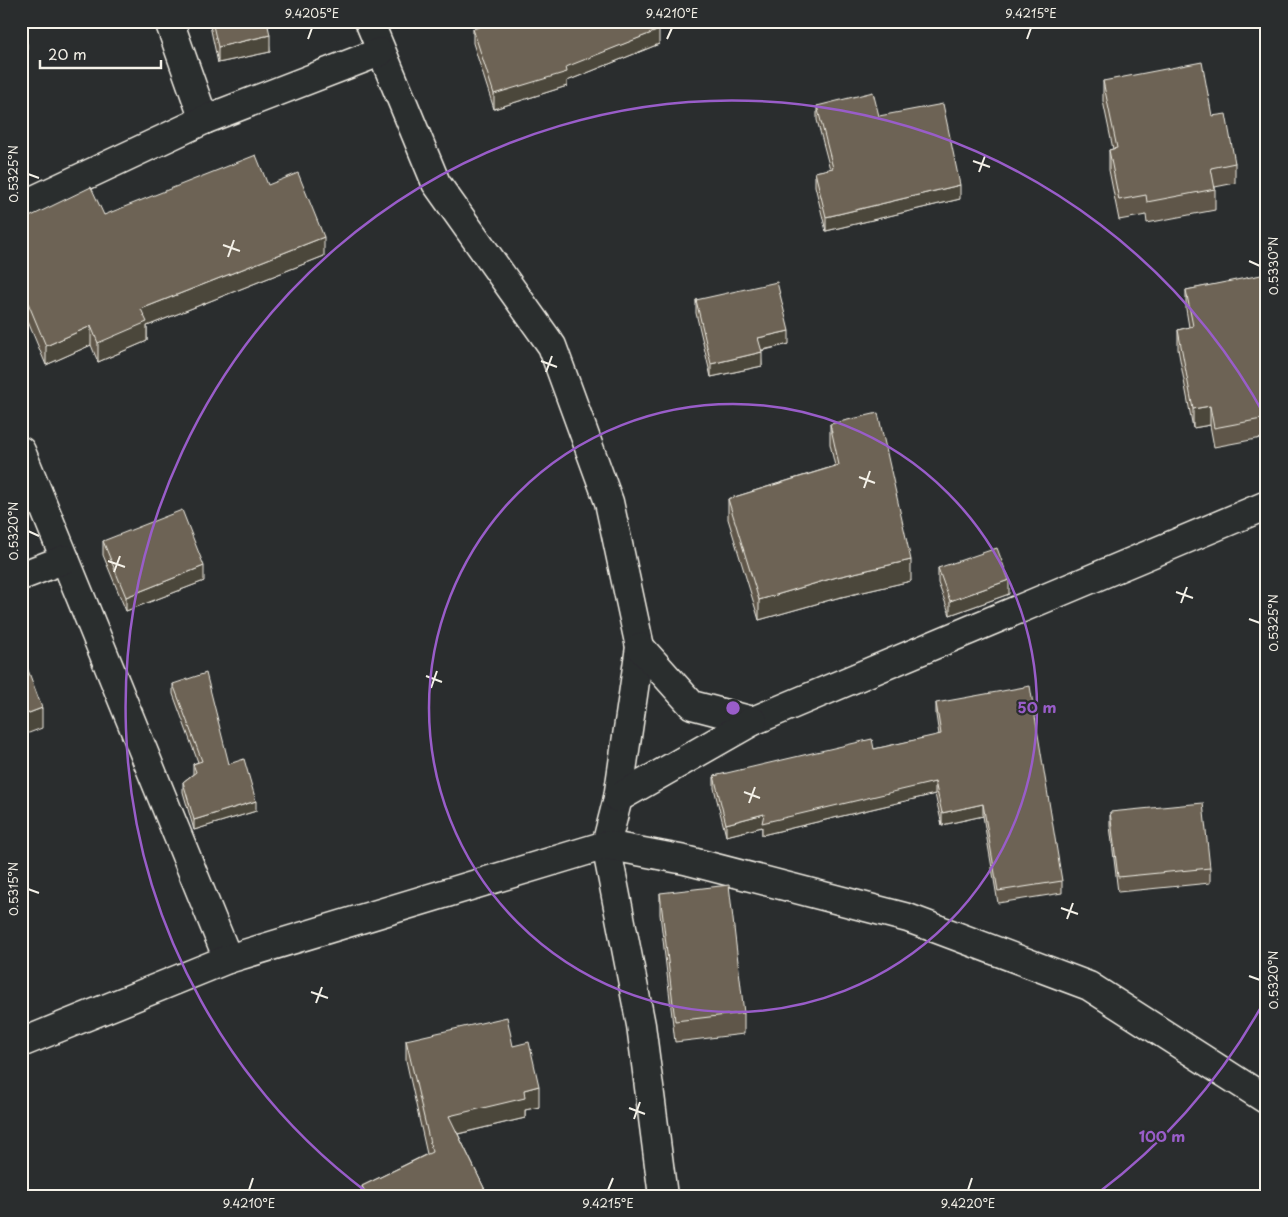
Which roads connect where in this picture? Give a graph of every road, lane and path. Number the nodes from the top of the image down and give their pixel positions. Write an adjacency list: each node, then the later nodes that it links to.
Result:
1 (169, 21): 4 (street)
2 (370, 21): 3 (street)
3 (380, 52): 4 (street); 10 (street)
4 (204, 120): 5 (street)
5 (21, 206)
6 (21, 451): 8 (street)
7 (1267, 505): 11 (street)
8 (65, 558): 9 (street); 14 (street)
9 (21, 576)
10 (640, 647): 11 (street); 12 (street)
11 (753, 721): 12 (street)
12 (618, 798): 13 (street)
13 (606, 845): 14 (street); 16 (street); 17 (street)
14 (228, 959): 15 (street)
15 (21, 1043)
16 (1267, 1100)
17 (663, 1196)

